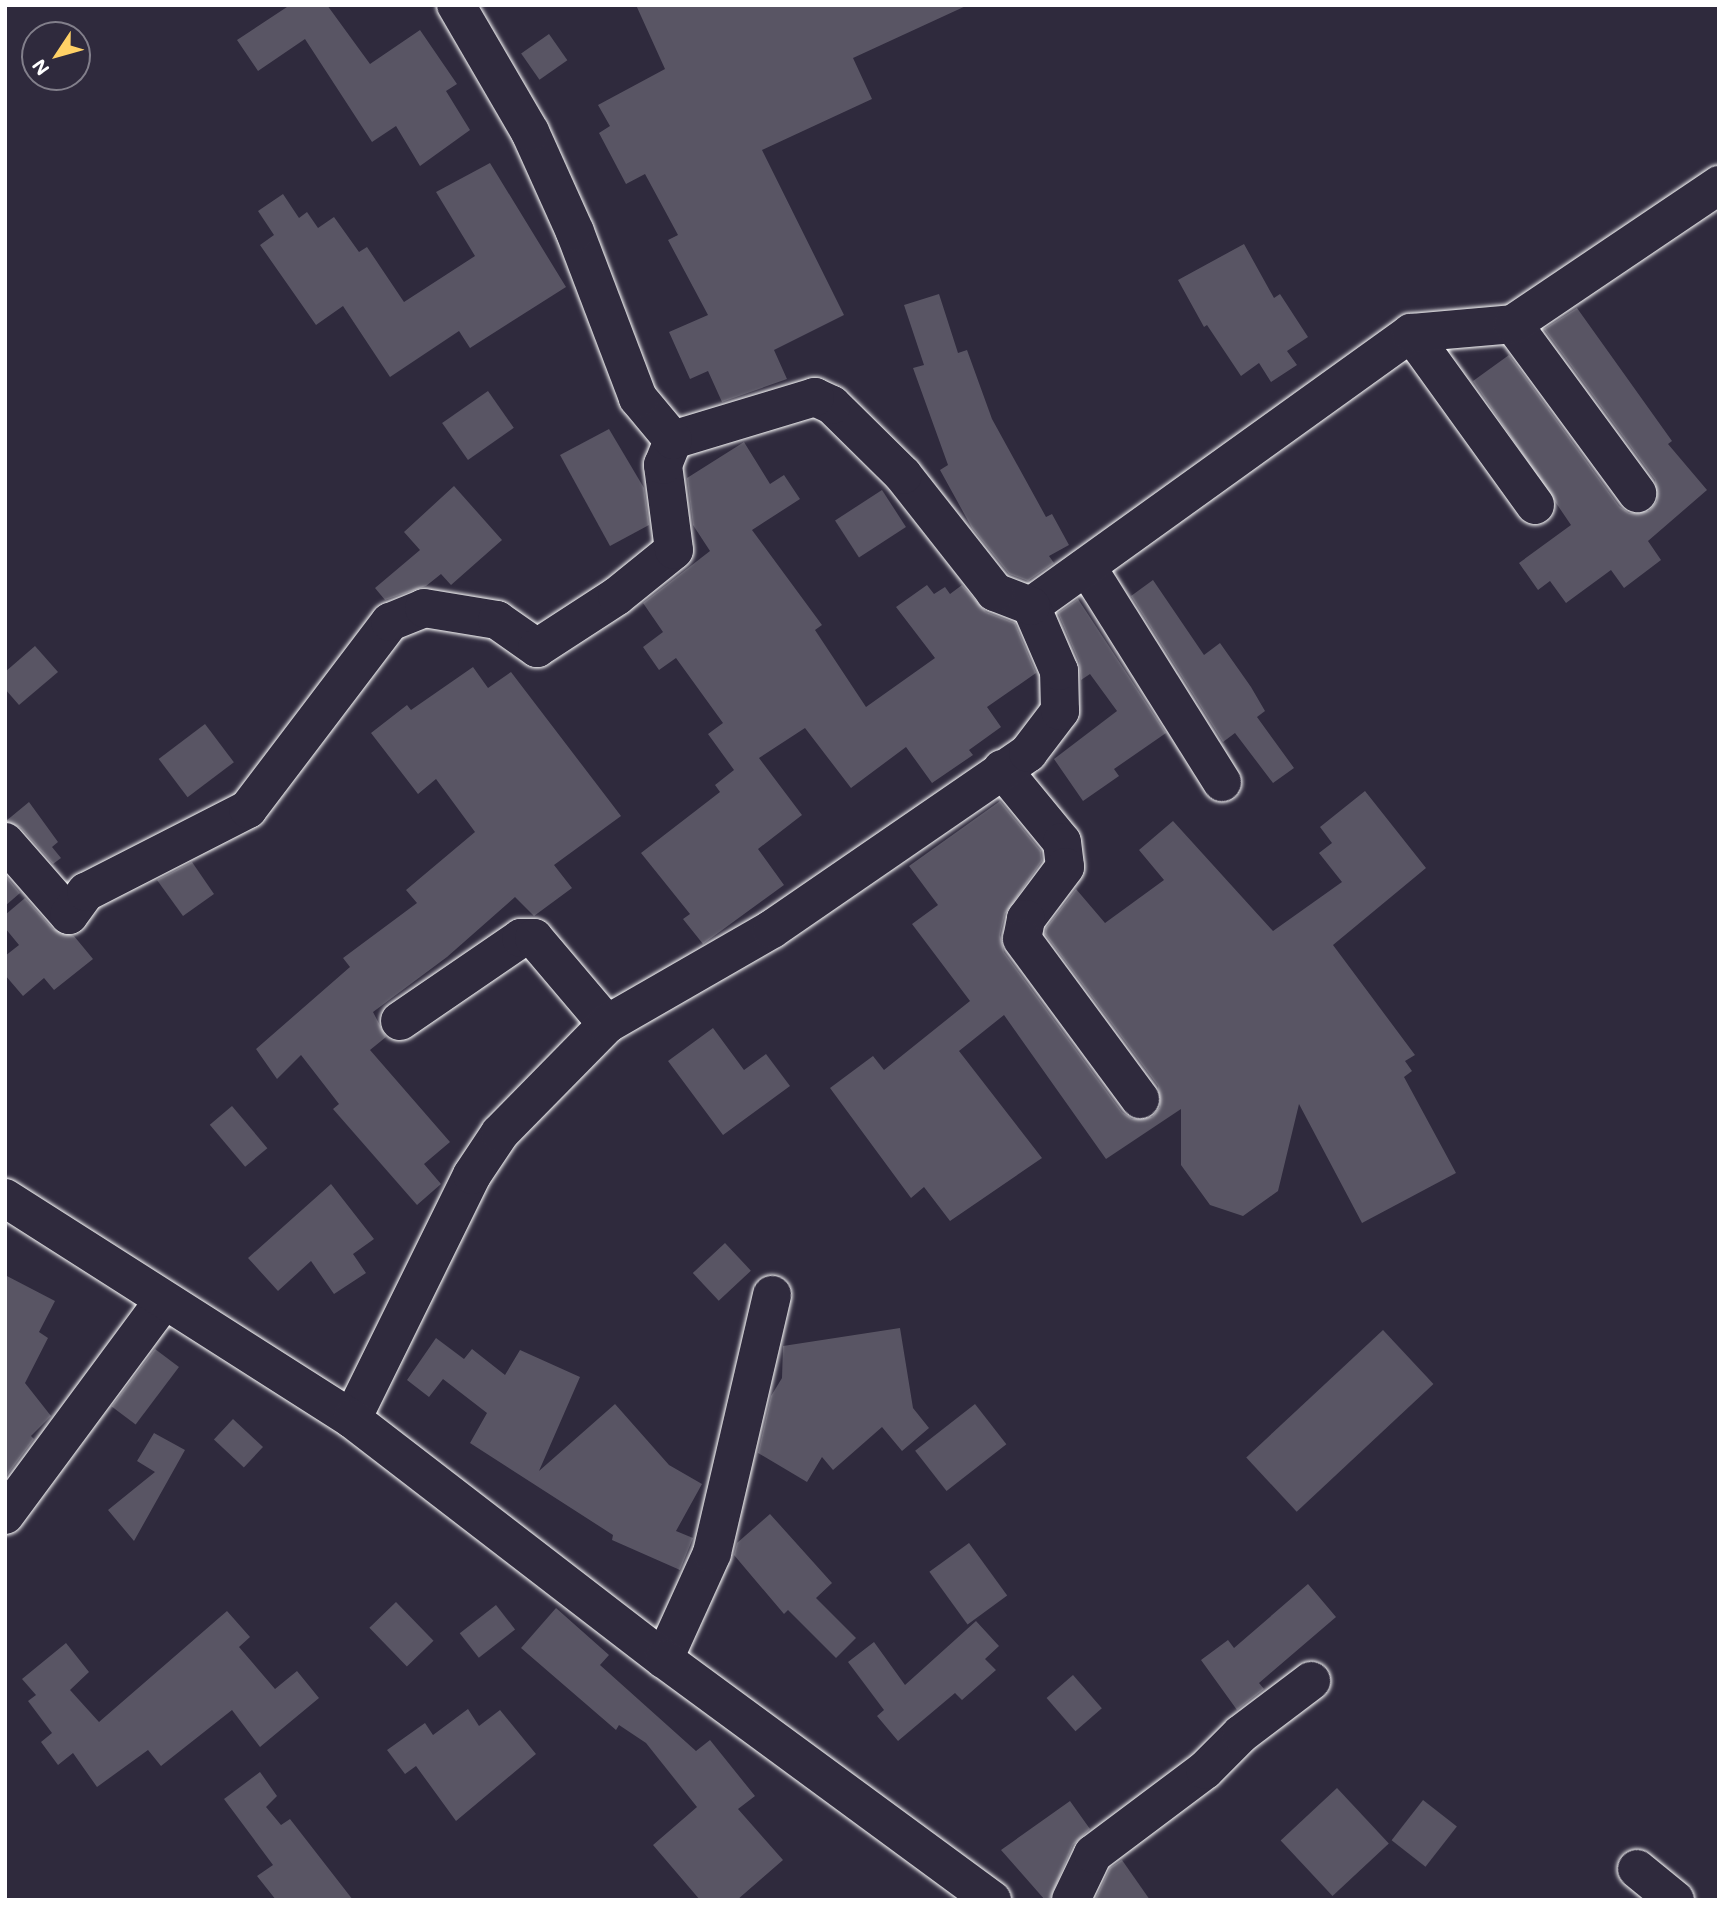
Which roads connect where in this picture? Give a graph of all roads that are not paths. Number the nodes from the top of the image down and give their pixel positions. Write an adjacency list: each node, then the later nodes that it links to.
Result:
1 (456, 5): 5 (street)
2 (1719, 185): 3 (street)
3 (1513, 324): 4 (street); 6 (street)
4 (1411, 333): 7 (street); 8 (street)
5 (673, 440): 9 (street); 12 (street)
6 (1637, 493)
7 (1535, 505)
8 (1087, 566): 9 (street); 11 (street)
9 (1031, 606): 10 (street)
10 (1002, 769): 14 (street); 15 (street)
11 (1222, 782)
12 (5, 842)
13 (400, 1021): 14 (street)
14 (607, 1024): 19 (street)
15 (1140, 1099)
16 (5, 1198): 18 (street)
17 (772, 1296): 21 (street)
18 (164, 1300): 19 (street); 20 (street)
19 (352, 1419): 21 (street)
20 (5, 1515)
21 (664, 1659): 24 (street)
22 (1311, 1681): 25 (street)
23 (1637, 1869): 26 (street)
24 (992, 1900)
25 (1071, 1900)
26 (1675, 1900)

